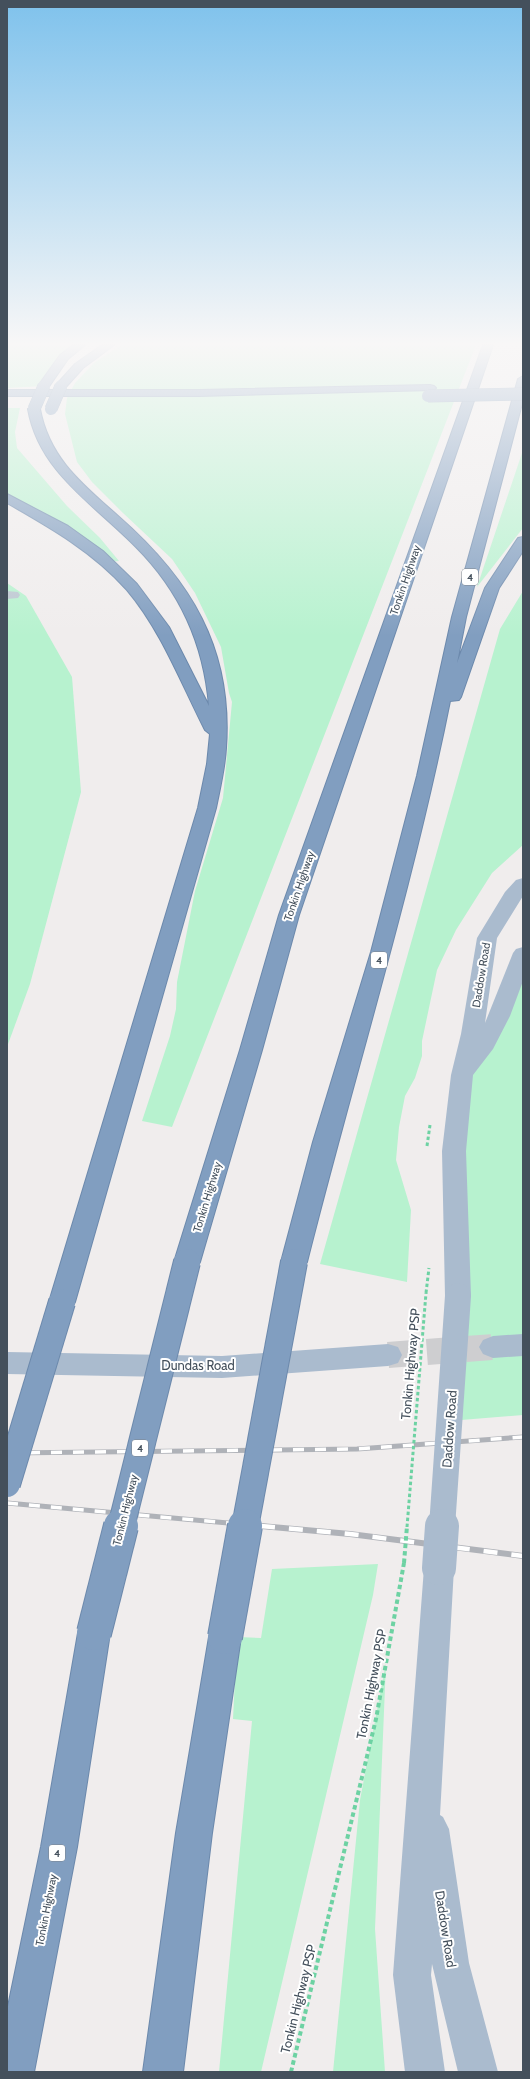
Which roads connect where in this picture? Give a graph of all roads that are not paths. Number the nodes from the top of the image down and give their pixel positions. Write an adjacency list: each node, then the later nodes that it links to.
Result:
1 (45, 442): 5 (highway, bridge)
2 (51, 442): 5 (highway, bridge)
3 (454, 442): 19 (highway, Tonkin Highway / 4, bridge)
4 (506, 442): 9 (highway, 4)
5 (59, 464): 8 (highway)
6 (7, 498): 8 (highway)
7 (523, 541): 9 (highway)
8 (218, 740): 17 (highway, bridge)
9 (426, 776): 20 (highway, 4, bridge)
10 (523, 884): 12 (main road, Daddow Road)
11 (523, 953): 12 (main road)
12 (462, 1075): 18 (main road, Daddow Road, bridge)
13 (523, 1345): 14 (main road)
14 (493, 1347)
15 (388, 1355): 16 (main road, Dundas Road)
16 (7, 1363)
17 (7, 1484)
18 (425, 1783): 21 (main road, Daddow Road); 22 (main road, Daddow Road)
19 (14, 2072)
20 (163, 2072)
21 (425, 2072)
22 (478, 2072)

